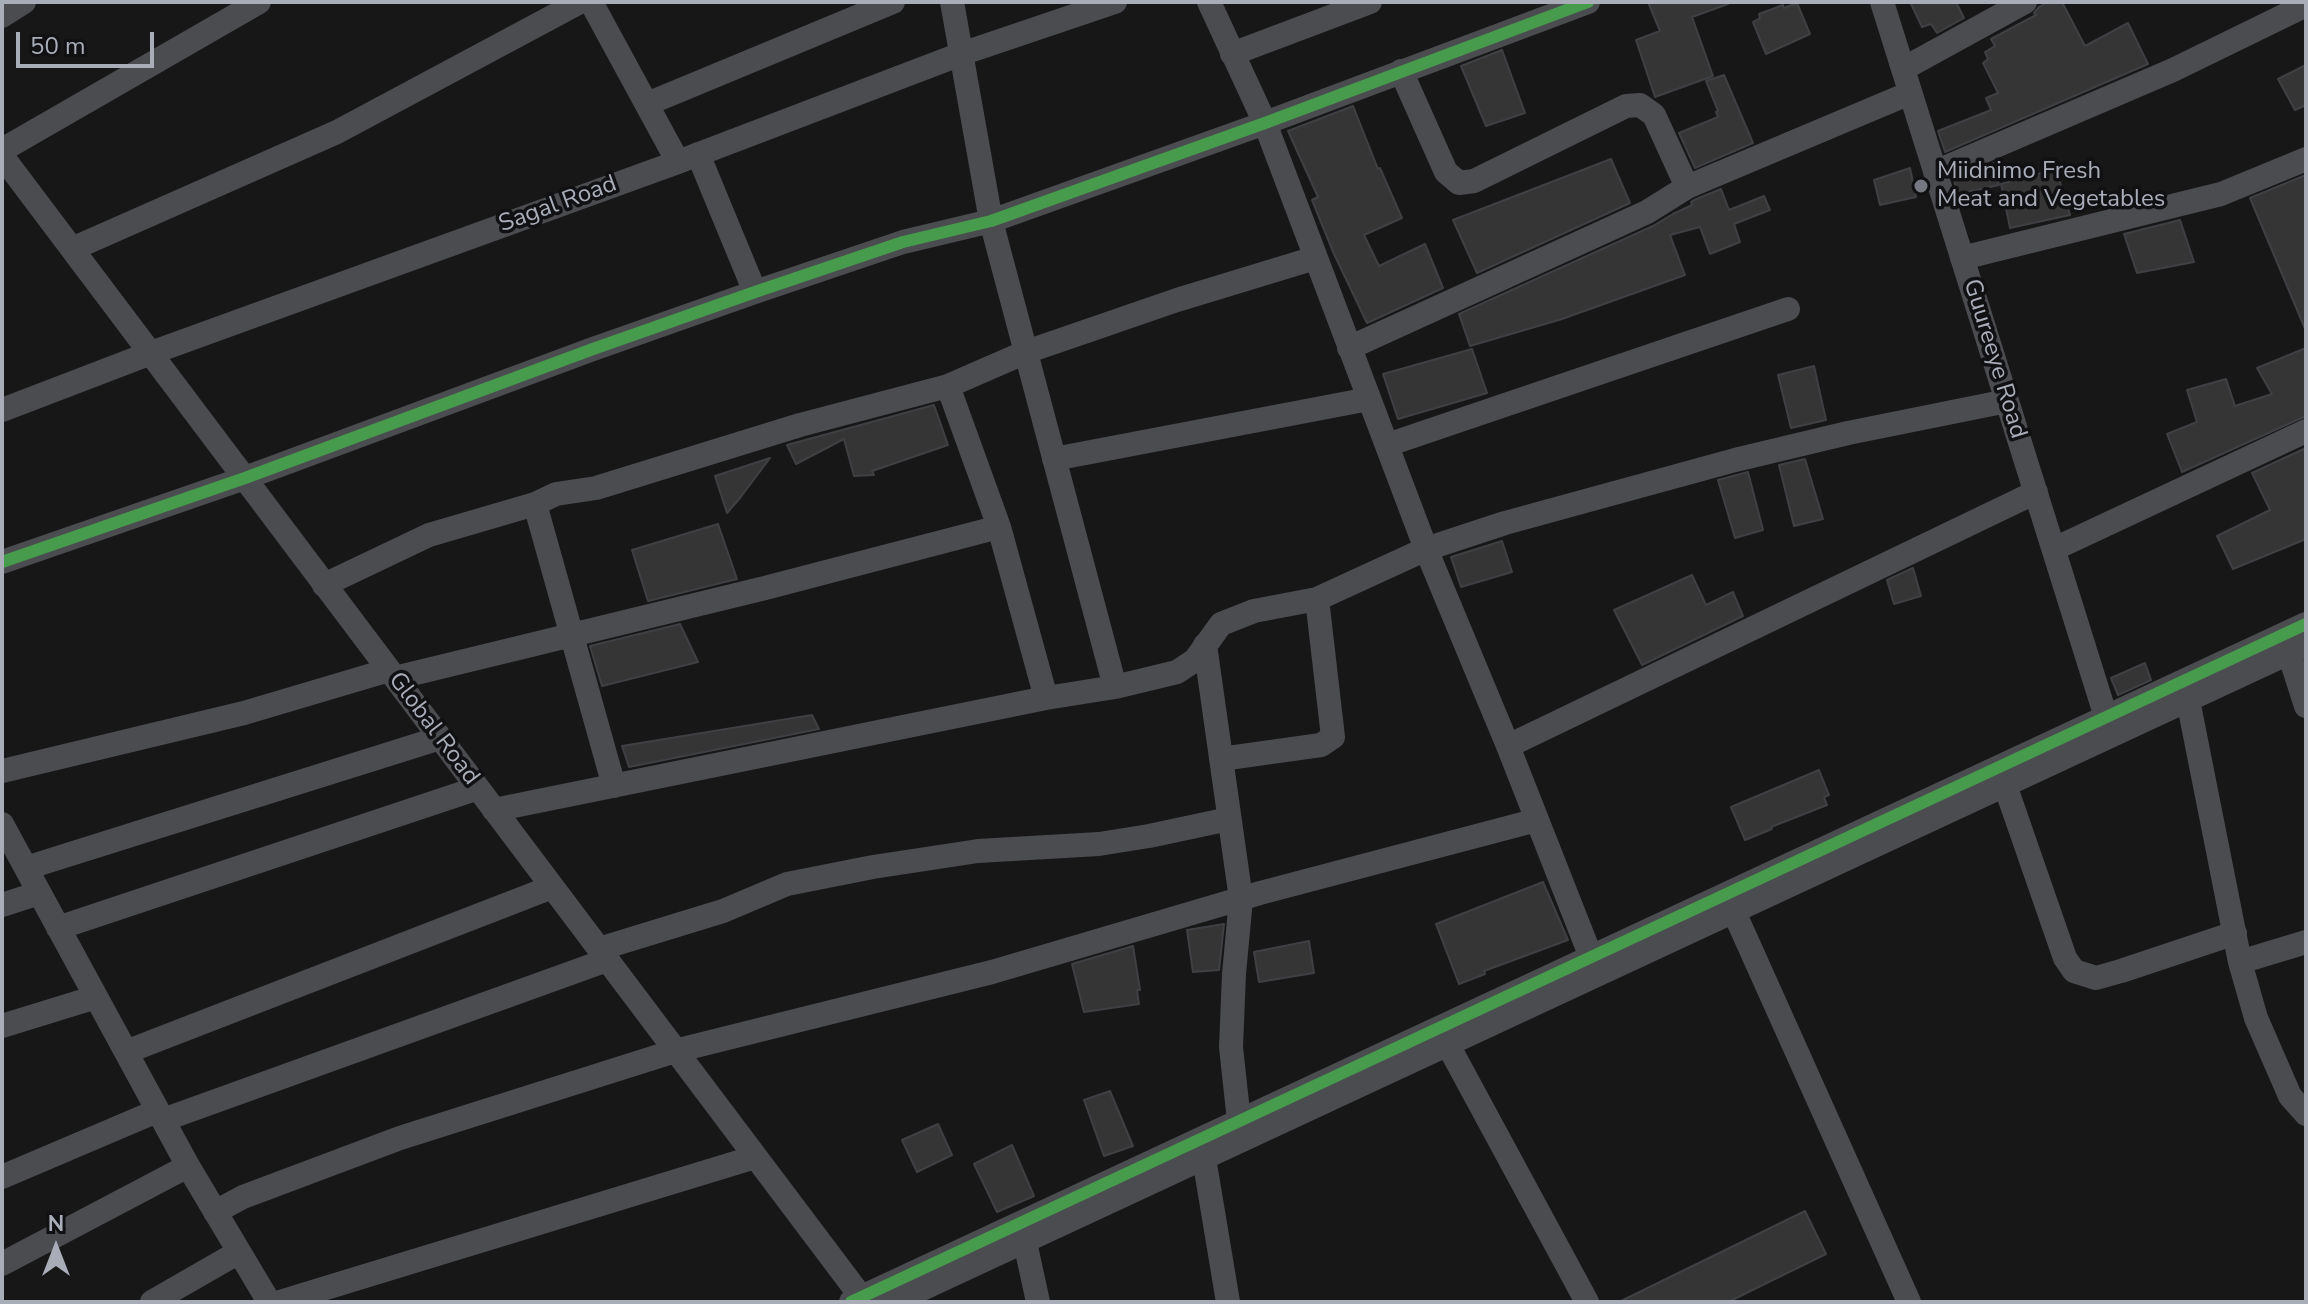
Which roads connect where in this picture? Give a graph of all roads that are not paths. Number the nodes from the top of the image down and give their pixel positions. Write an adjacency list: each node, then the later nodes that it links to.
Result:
1 (24, 2): 14 (street)
2 (259, 2): 22 (street)
3 (580, 2): 29 (street)
4 (591, 2): 20 (street)
5 (893, 2): 20 (street)
6 (952, 2): 15 (street)
7 (1209, 2): 16 (street)
8 (1370, 2): 16 (street)
9 (1588, 2): 18 (street)
10 (1882, 2): 17 (street, Guureeye Road)
11 (2025, 2): 17 (street)
12 (1101, 4): 15 (street, Sagal Road)
13 (2306, 5): 25 (street)
14 (2, 16)
15 (961, 54): 23 (street, Sagal Road); 28 (street)
16 (1232, 54): 21 (street)
17 (1903, 69): 19 (street, Guureeye Road)
18 (1401, 71): 21 (street); 27 (street)
19 (1910, 93): 25 (street, Guureeye Road); 27 (street)
20 (647, 104): 23 (street)
21 (1265, 123): 28 (street); 30 (street)
22 (2, 153): 26 (street, Global Road)
23 (688, 158): 32 (street); 36 (street, Sagal Road)
24 (2306, 159): 31 (street)
25 (1935, 172): 31 (street, Guureeye Road)
26 (12, 187): 29 (street, Global Road)
27 (1687, 187): 34 (street)
28 (991, 221): 32 (street); 35 (street)
29 (72, 249): 36 (street, Global Road)
30 (1315, 258): 34 (street); 35 (street)
31 (1962, 258): 39 (street, Guureeye Road)
32 (755, 292): 44 (street)
33 (1788, 309): 42 (street)
34 (1349, 348): 38 (street)
35 (1026, 352): 37 (street); 43 (street)
36 (151, 353): 40 (street, Sagal Road); 44 (street, Global Road)
37 (948, 386): 46 (street); 47 (street)
38 (1369, 399): 42 (street); 43 (street)
39 (2007, 401): 45 (street, Guureeye Road); 48 (street)
40 (2, 410)
41 (2306, 431): 49 (street)
42 (1387, 445): 48 (street)
43 (1054, 459): 58 (street)
44 (245, 478): 50 (street); 51 (street, Global Road)
45 (2036, 492): 49 (street, Guureeye Road); 64 (street)
46 (535, 504): 51 (street); 54 (street)
47 (999, 527): 54 (street); 59 (street)
48 (1426, 549): 52 (street); 64 (street)
49 (2054, 549): 62 (street, Guureeye Road)
50 (2, 562)
51 (324, 585): 57 (street, Global Road)
52 (1317, 599): 55 (street); 65 (street)
53 (2306, 624): 62 (street)
54 (571, 636): 57 (street); 68 (street)
55 (1205, 645): 58 (street); 65 (street)
56 (2297, 649): 60 (street); 61 (street)
57 (392, 674): 63 (street, Global Road); 66 (street)
58 (1115, 687): 59 (street)
59 (1046, 698): 68 (street)
60 (2188, 700): 67 (street); 81 (street)
61 (2306, 706)
62 (2106, 717): 85 (street)
63 (440, 738): 69 (street, Global Road); 74 (street)
64 (1508, 746): 72 (street)
65 (1221, 759): 71 (street)
66 (2, 771)
67 (2005, 785): 79 (street); 81 (street)
68 (614, 786): 70 (street)
69 (478, 788): 70 (street, Global Road); 80 (street)
70 (494, 810): 75 (street, Global Road)
71 (1229, 819): 77 (street); 83 (street)
72 (1537, 820): 77 (street); 85 (street)
73 (2, 824): 74 (street)
74 (26, 868): 76 (street)
75 (552, 887): 83 (street, Global Road); 90 (street)
76 (39, 893): 78 (street); 80 (street)
77 (1241, 899): 89 (street); 93 (street)
78 (2, 905)
79 (1734, 912): 85 (street); 111 (street)
80 (58, 928): 86 (street)
81 (2235, 933): 84 (street)
82 (2306, 942): 84 (street)
83 (603, 954): 89 (street, Global Road); 92 (street)
84 (2240, 962): 91 (street)
85 (1592, 967): 88 (street); 93 (street)
86 (96, 997): 87 (street); 90 (street)
87 (2, 1026)
88 (1448, 1045): 95 (street); 110 (street)
89 (675, 1051): 94 (street, Global Road); 98 (street)
90 (126, 1052): 92 (street)
91 (2306, 1114)
92 (160, 1116): 96 (street); 97 (street)
93 (1239, 1121): 103 (street)
94 (755, 1157): 103 (street, Global Road); 106 (street)
95 (1204, 1158): 99 (street); 109 (street)
96 (188, 1166): 98 (street); 101 (street)
97 (2, 1177)
98 (215, 1212): 100 (street)
99 (1025, 1242): 102 (street); 108 (street)
100 (239, 1252): 104 (street); 105 (street)
101 (2, 1264)
102 (943, 1291): 107 (street)
103 (859, 1300)
104 (152, 1302)
105 (269, 1302)
106 (280, 1302)
107 (894, 1302)
108 (1038, 1302)
109 (1228, 1302)
110 (1587, 1302)
111 (1909, 1302)

